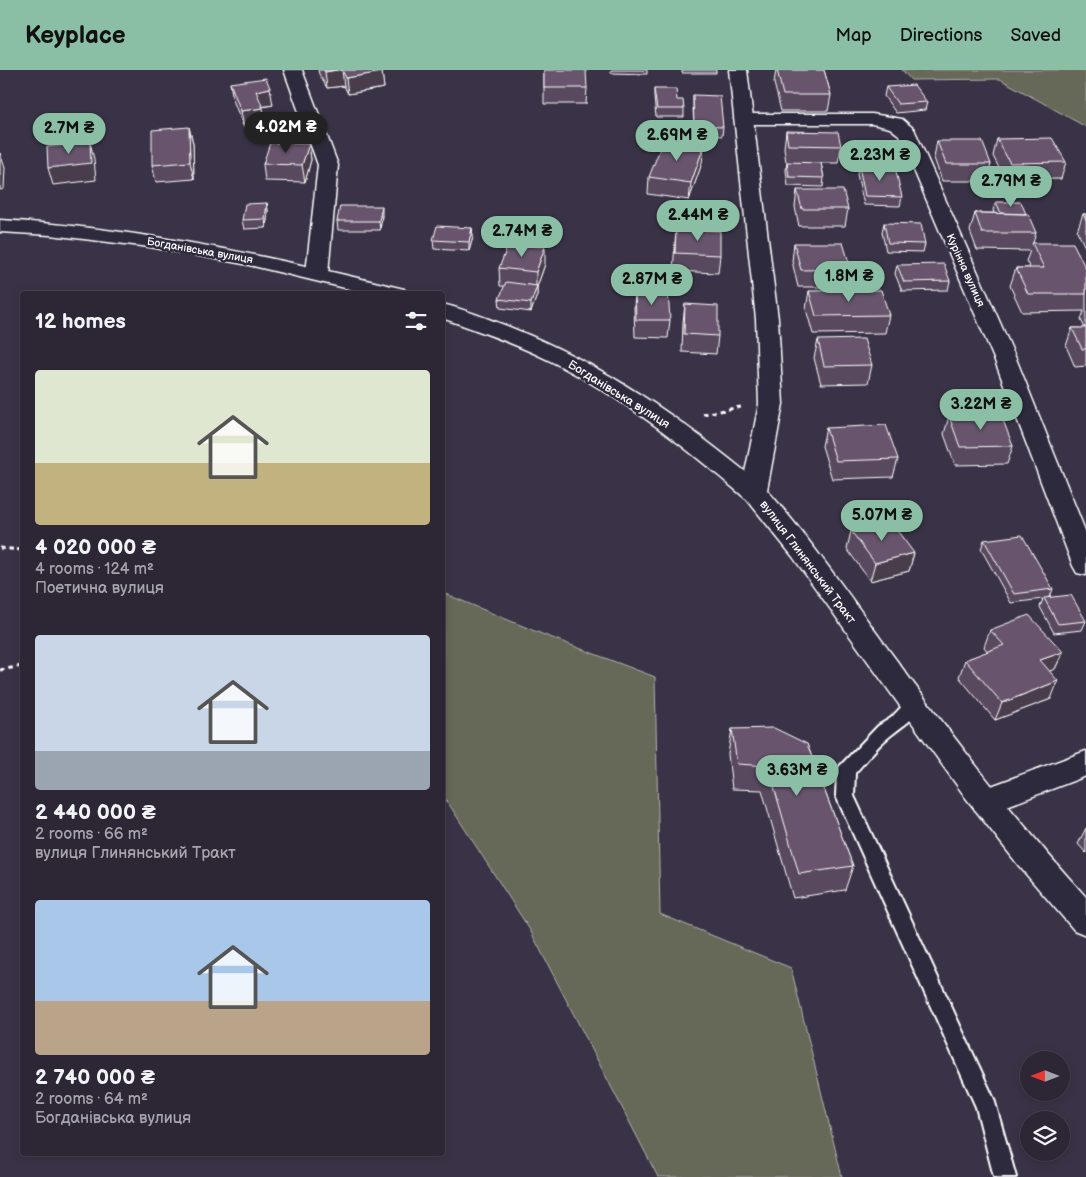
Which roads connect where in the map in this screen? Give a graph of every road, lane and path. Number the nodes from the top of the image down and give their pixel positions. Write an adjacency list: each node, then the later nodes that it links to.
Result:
1 (293, 70): 5 (main road)
2 (738, 70): 3 (main road, вулиця Глинянський Тракт)
3 (742, 119): 8 (main road, вулиця Глинянський Тракт); 11 (main road, Курінна вулиця)
4 (0, 226): 5 (main road, Богданівська вулиця)
5 (317, 273): 6 (main road, Богданівська вулиця)
6 (385, 291)
7 (445, 311): 8 (main road, Богданівська вулиця)
8 (754, 492): 14 (main road, вулиця Глинянський Тракт)
9 (0, 548): 10 (path)
10 (20, 550)
11 (1086, 566)
12 (20, 666): 13 (path)
13 (0, 670)
14 (914, 706): 16 (main road, вулиця Глинянський Тракт); 18 (lane)
15 (1086, 763): 16 (main road)
16 (986, 801): 17 (main road, вулиця Глинянський Тракт)
17 (1086, 920)
18 (1004, 1177)

